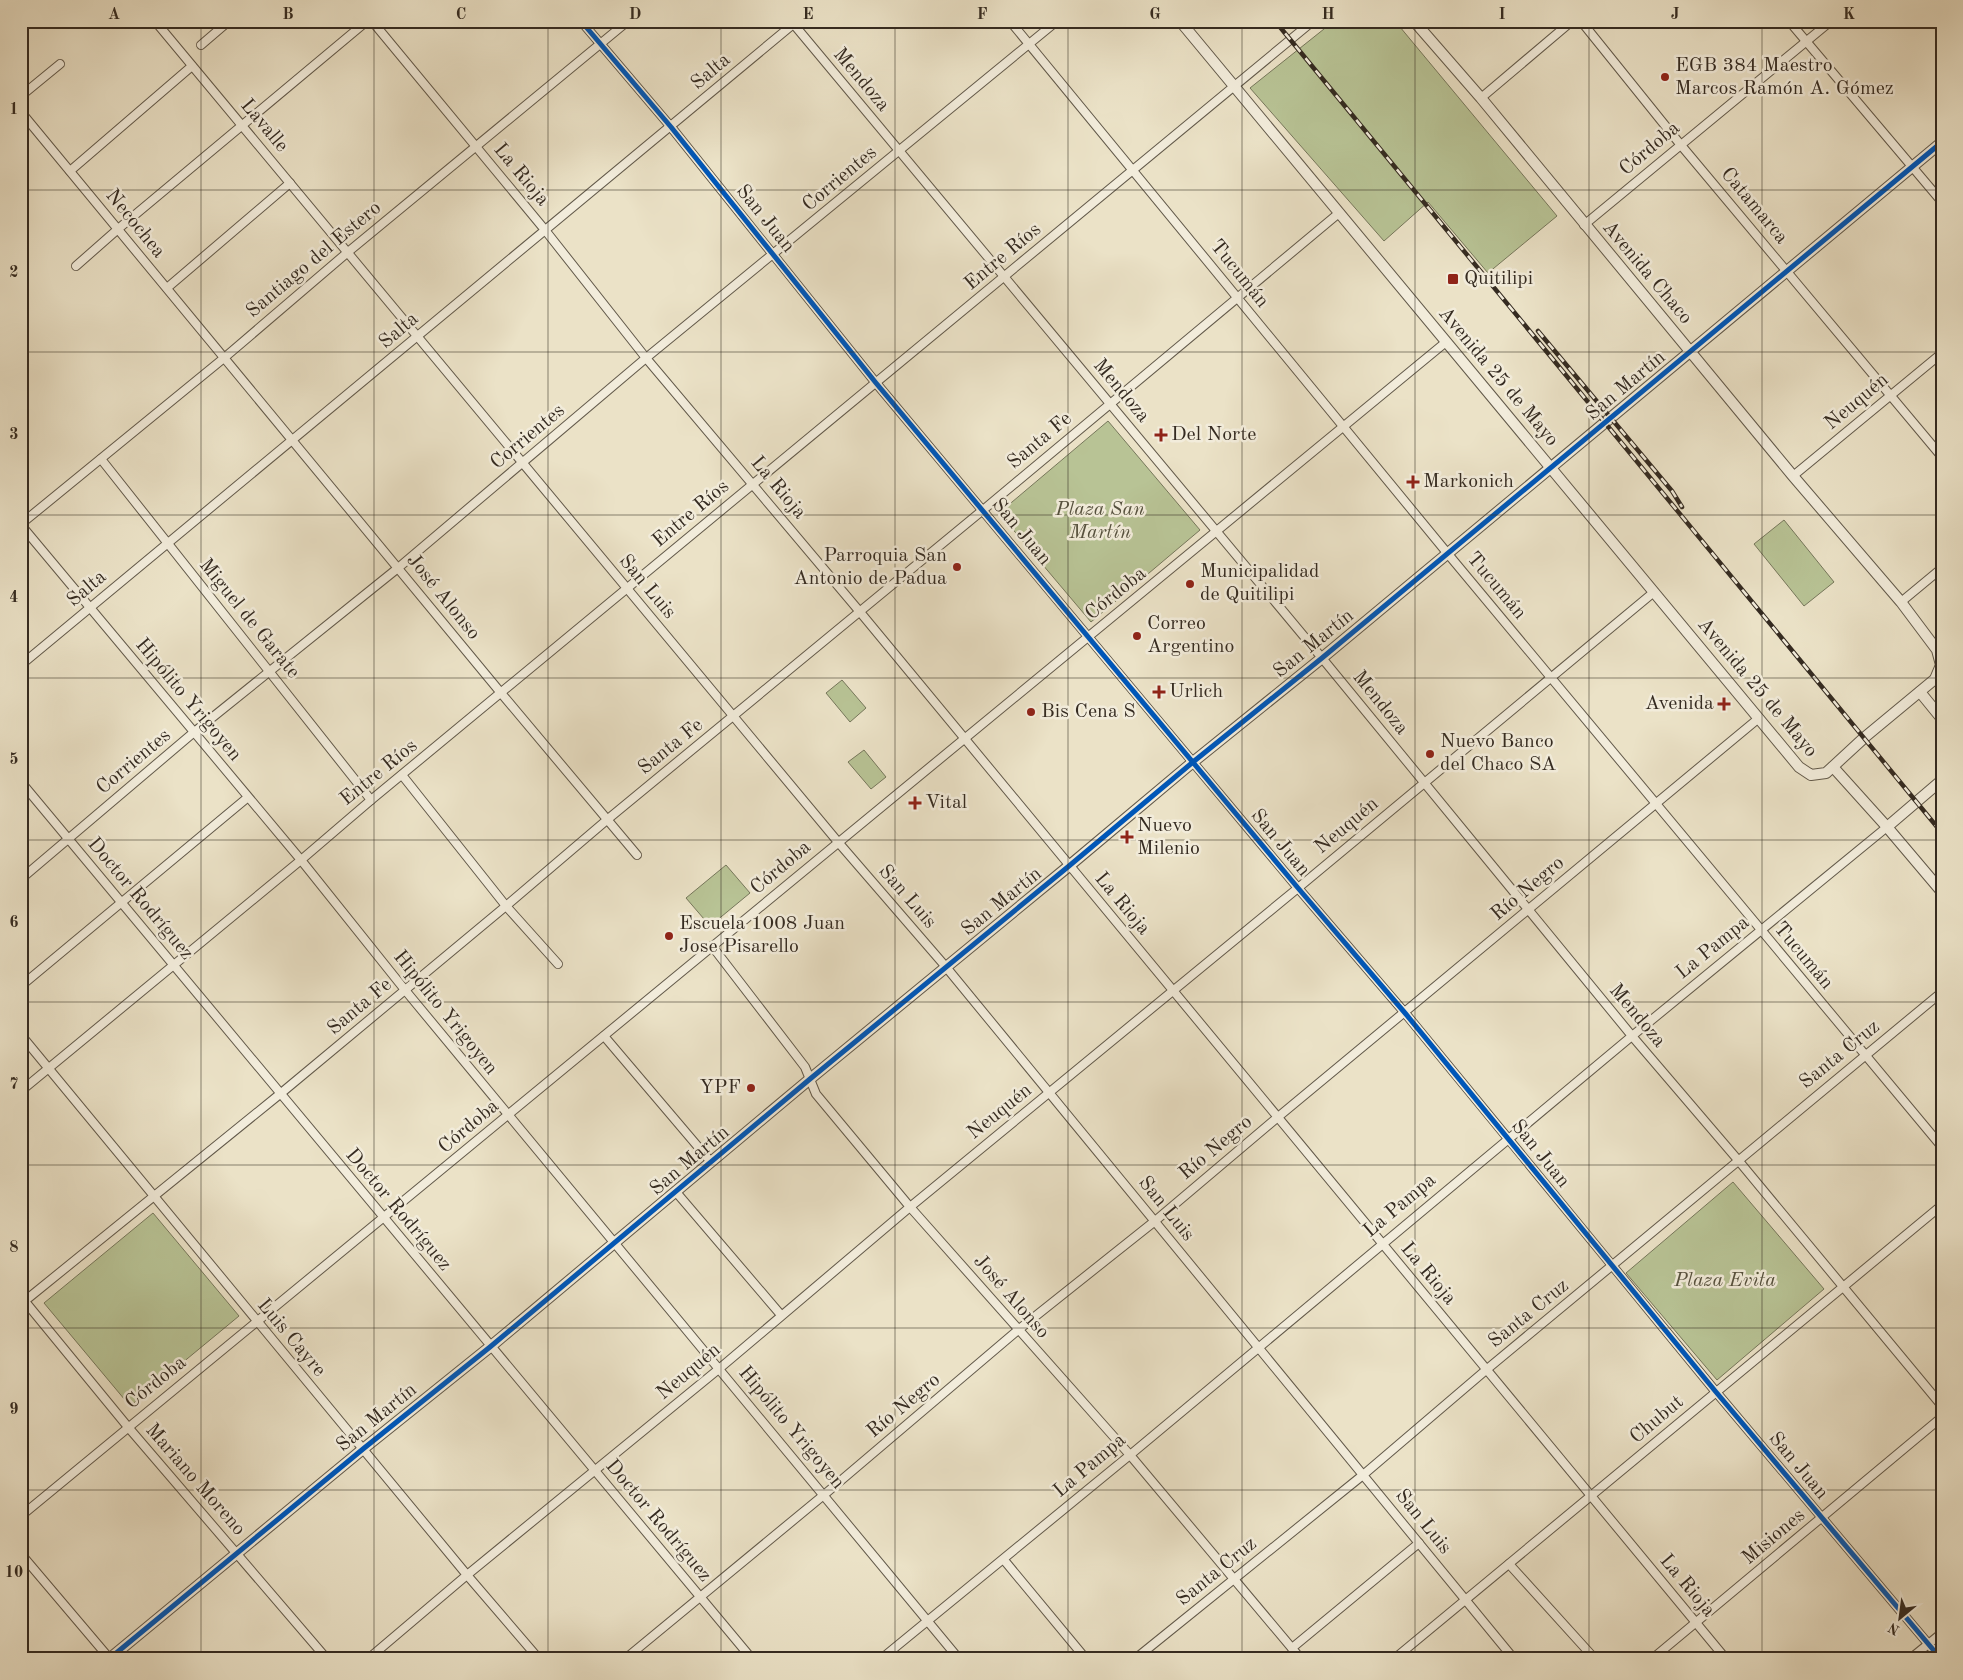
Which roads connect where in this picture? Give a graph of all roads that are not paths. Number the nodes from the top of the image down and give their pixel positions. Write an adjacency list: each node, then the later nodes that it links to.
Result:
1 (155, 21): 22 (street, Lavalle)
2 (229, 21): 19 (street)
3 (367, 21): 27 (street)
4 (372, 21): 31 (street, La Rioja)
5 (581, 21): 20 (street, San Juan)
6 (628, 21): 20 (street, Santiago del Estero)
7 (1010, 21): 18 (street, Tucumán)
8 (1057, 21): 18 (street, Corrientes)
9 (1180, 21): 23 (street, Avenida 25 de Mayo)
10 (1313, 21): 23 (street, Entre Ríos)
11 (1414, 21): 25 (street, Avenida Chaco)
12 (1572, 21): 25 (street)
13 (1581, 21): 30 (street, Catamarca)
14 (1789, 21): 17 (street)
15 (1832, 21): 17 (street, Córdoba)
16 (794, 22): 28 (street, Salta); 32 (street, Mendoza)
17 (1806, 42): 30 (street, Córdoba); 33 (street)
18 (1029, 44): 32 (street, Corrientes); 35 (street, Tucumán)
19 (201, 45)
20 (600, 45): 28 (street, San Juan); 31 (street, Santiago del Estero)
21 (60, 64): 24 (street)
22 (192, 66): 27 (street, Lavalle); 34 (street)
23 (1234, 87): 35 (street, Entre Ríos); 38 (street, Avenida 25 de Mayo)
24 (21, 96)
25 (1481, 98): 39 (street, Avenida Chaco)
26 (21, 112): 34 (street, Necochea)
27 (243, 126): 36 (street, Lavalle); 40 (street)
28 (671, 127): 41 (street, Salta); 43 (street, San Juan)
29 (1942, 142): 33 (street, San Martín)
30 (1680, 144): 39 (street, Córdoba); 45 (street, Catamarca)
31 (476, 147): 41 (street, La Rioja); 42 (street, Santiago del Estero)
32 (899, 151): 43 (street, Corrientes); 46 (street, Mendoza)
33 (1912, 167): 37 (street); 45 (street, San Martín)
34 (70, 171): 40 (street, Necochea)
35 (1133, 171): 46 (street, Entre Ríos); 48 (street, Tucumán)
36 (290, 183): 42 (street, Lavalle); 47 (street)
37 (1942, 202)
38 (1339, 213): 48 (street, Santa Fe); 50 (street, Avenida 25 de Mayo)
39 (1584, 225): 51 (street, Avenida Chaco)
40 (118, 229): 44 (street); 47 (street, Necochea)
41 (545, 230): 49 (street, Salta); 54 (street, La Rioja)
42 (348, 252): 49 (street, San Luis); 53 (street, Santiago del Estero)
43 (774, 254): 54 (street, Corrientes); 55 (street, San Juan)
44 (76, 266)
45 (1787, 271): 51 (street, San Martín); 56 (street, Catamarca)
46 (1004, 277): 55 (street, Entre Ríos); 57 (street, Mendoza)
47 (167, 288): 53 (street, Necochea)
48 (1238, 298): 57 (street, Santa Fe); 58 (street, Tucumán)
49 (418, 337): 59 (street, Salta); 62 (street, San Luis)
50 (1446, 342): 58 (street, Córdoba); 63 (street, Avenida 25 de Mayo)
51 (1690, 352): 63 (street, San Martín); 64 (street, Avenida Chaco)
52 (1942, 353): 56 (street, Neuquén)
53 (224, 358): 59 (street, José Alonso); 61 (street, Santiago del Estero)
54 (646, 358): 62 (street, Corrientes); 65 (street, La Rioja)
55 (876, 382): 65 (street, Entre Ríos); 66 (street, San Juan)
56 (1891, 395): 60 (street, Catamarca); 64 (street, Neuquén)
57 (1110, 404): 66 (street, Santa Fe); 68 (street, Mendoza)
58 (1343, 427): 68 (street, Córdoba); 70 (street, Tucumán)
59 (293, 440): 69 (street, Salta); 71 (street, José Alonso)
60 (1942, 457)
61 (101, 459): 67 (street, Santiago del Estero); 69 (street, Miguel de Garate)
62 (522, 463): 71 (street, Corrientes); 73 (street, San Luis)
63 (1551, 468): 70 (street, San Martín); 74 (street, Avenida 25 de Mayo)
64 (1793, 476): 75 (street, Avenida Chaco)
65 (752, 484): 73 (street, Entre Ríos); 77 (street, La Rioja)
66 (983, 510): 77 (street, Santa Fe); 78 (street, San Juan)
67 (21, 525): 76 (street, Hipólito Yrigoyen)
68 (1216, 531): 78 (street, Córdoba); 79 (street, Mendoza)
69 (167, 543): 76 (street, Salta); 82 (street, Miguel de Garate)
70 (1448, 554): 79 (street, San Martín); 83 (street, Tucumán)
71 (398, 568): 82 (street, Corrientes); 85 (street, José Alonso)
72 (1942, 568): 75 (street)
73 (628, 589): 85 (street, Entre Ríos); 86 (street, San Luis)
74 (1654, 592): 83 (street, Neuquén); 87 (street, Avenida 25 de Mayo)
75 (1901, 602): 81 (street, Avenida Chaco)
76 (90, 607): 80 (street, Salta); 89 (street, Hipólito Yrigoyen)
77 (860, 612): 86 (street, Santa Fe); 90 (street, La Rioja)
78 (1088, 636): 90 (street, Córdoba); 91 (street, San Juan)
79 (1322, 658): 91 (street, San Martín); 96 (street, Mendoza)
80 (21, 665)
81 (1941, 665): 84 (street)
82 (270, 672): 89 (street, Corrientes); 98 (street, Miguel de Garate)
83 (1551, 678): 96 (street, Neuquén); 99 (street, Tucumán)
84 (1920, 692): 88 (street); 92 (street)
85 (501, 693): 93 (street, Entre Ríos); 100 (street, José Alonso)
86 (734, 716): 100 (street, Santa Fe); 103 (street, San Luis)
87 (1759, 718): 92 (street, Avenida 25 de Mayo); 99 (street, Río Negro)
88 (1942, 719)
89 (193, 733): 97 (street, Hipólito Yrigoyen); 102 (street, Corrientes)
90 (965, 739): 103 (street, Córdoba); 106 (street, La Rioja)
91 (1193, 762): 106 (street, San Martín); 108 (street, San Juan)
92 (1833, 767): 101 (street, Avenida 25 de Mayo)
93 (402, 775): 98 (street, Entre Ríos); 111 (street)
94 (1942, 780): 101 (street, La Pampa)
95 (21, 782): 102 (street, Doctor Rodríguez)
96 (1424, 783): 108 (street, Neuquén); 112 (street, Mendoza)
97 (247, 798): 105 (street, Hipólito Yrigoyen); 110 (street)
98 (371, 800): 105 (street, Entre Ríos)
99 (1656, 804): 112 (street, Río Negro); 113 (street, Tucumán)
100 (608, 819): 104 (street, José Alonso); 111 (street, Santa Fe)
101 (1888, 827): 109 (street, Avenida 25 de Mayo); 113 (street, La Pampa)
102 (69, 839): 107 (street, Corrientes); 110 (street, Doctor Rodríguez)
103 (838, 842): 114 (street, Córdoba); 117 (street, San Luis)
104 (638, 855)
105 (300, 860): 115 (street, Entre Ríos); 119 (street, Hipólito Yrigoyen)
106 (1070, 866): 117 (street, San Martín); 120 (street, La Rioja)
107 (21, 879)
108 (1298, 888): 120 (street, Neuquén); 122 (street, San Juan)
109 (1942, 892)
110 (122, 903): 115 (street, Doctor Rodríguez); 118 (street)
111 (506, 906): 116 (street); 119 (street, Santa Fe)
112 (1529, 910): 122 (street, Río Negro); 125 (street, Mendoza)
113 (1762, 931): 125 (street, La Pampa); 126 (street, Tucumán)
114 (712, 946): 124 (street, Córdoba); 128 (street, José Alonso)
115 (173, 964): 127 (street, Entre Ríos); 131 (street, Doctor Rodríguez)
116 (558, 964)
117 (946, 967): 128 (street, San Martín); 130 (street, San Luis)
118 (21, 986)
119 (405, 990): 131 (street, Santa Fe); 132 (street, Hipólito Yrigoyen)
120 (1172, 990): 130 (street, Neuquén); 133 (street, La Rioja)
121 (1942, 992): 126 (street, Santa Cruz)
122 (1405, 1013): 133 (street, Río Negro); 134 (street, San Juan)
123 (21, 1035): 127 (street, Luis Cayre)
124 (604, 1036): 132 (street, Córdoba); 137 (street)
125 (1632, 1036): 134 (street, La Pampa); 136 (street, Mendoza)
126 (1866, 1056): 135 (street, Tucumán); 136 (street, Santa Cruz)
127 (50, 1070): 129 (street, Entre Ríos); 139 (street, Luis Cayre)
128 (810, 1079): 137 (street, San Martín); 141 (street, José Alonso)
129 (21, 1092)
130 (1050, 1093): 141 (street, Neuquén); 143 (street, San Luis)
131 (280, 1094): 139 (street, Santa Fe); 142 (street, Doctor Rodríguez)
132 (509, 1115): 142 (street, Córdoba); 144 (street, Hipólito Yrigoyen)
133 (1278, 1118): 143 (street, Río Negro); 145 (street, La Rioja)
134 (1508, 1139): 145 (street, La Pampa); 146 (street, San Juan)
135 (1942, 1147)
136 (1738, 1160): 146 (street, Santa Cruz); 147 (street, Mendoza)
137 (711, 1162): 138 (street, San Martín)
138 (676, 1192): 144 (street, San Martín); 149 (street)
139 (155, 1197): 148 (street, Santa Fe); 150 (street, Luis Cayre)
140 (1942, 1205): 147 (street, Chubut)
141 (910, 1207): 149 (street, Neuquén); 151 (street, José Alonso)
142 (384, 1219): 150 (street, Córdoba); 152 (street, Doctor Rodríguez)
143 (1155, 1221): 151 (street, Río Negro); 153 (street, San Luis)
144 (615, 1243): 152 (street, San Martín); 154 (street, Hipólito Yrigoyen)
145 (1382, 1244): 153 (street, La Pampa); 155 (street, La Rioja)
146 (1613, 1266): 155 (street, Santa Cruz); 156 (street, San Juan)
147 (1844, 1286): 156 (street, Chubut); 157 (street, Mendoza)
148 (22, 1301): 159 (street, Mariano Moreno)
149 (781, 1315): 154 (street, Neuquén)
150 (257, 1322): 159 (street, Córdoba); 160 (street, Luis Cayre)
151 (1018, 1330): 161 (street, José Alonso); 164 (street, Río Negro)
152 (490, 1347): 160 (street, San Martín); 162 (street, Doctor Rodríguez)
153 (1259, 1347): 161 (street, La Pampa); 163 (street, San Luis)
154 (720, 1368): 162 (street, Neuquén); 164 (street, Hipólito Yrigoyen)
155 (1486, 1370): 163 (street, Santa Cruz); 165 (street, La Rioja)
156 (1716, 1392): 165 (street, Chubut); 167 (street, San Juan)
157 (1942, 1406)
158 (1942, 1417): 167 (street, Misiones)
159 (128, 1427): 166 (street, Córdoba); 169 (street, Mariano Moreno)
160 (362, 1449): 169 (street, San Martín); 173 (street, Luis Cayre)
161 (1130, 1455): 171 (street, La Pampa); 174 (street, José Alonso)
162 (596, 1471): 173 (street, Neuquén); 175 (street, Doctor Rodríguez)
163 (1363, 1475): 168 (street, San Luis); 174 (street, Santa Cruz)
164 (825, 1494): 175 (street, Río Negro); 177 (street, Hipólito Yrigoyen)
165 (1591, 1496): 172 (street, Chubut); 178 (street, La Rioja)
166 (21, 1516)
167 (1821, 1518): 178 (street, Misiones); 180 (street, San Juan)
168 (1419, 1543): 176 (street, San Luis); 181 (street)
169 (237, 1553): 183 (street, San Martín); 184 (street, Mariano Moreno)
170 (21, 1554): 183 (street)
171 (1004, 1560): 177 (street, La Pampa); 191 (street)
172 (1509, 1564): 176 (street, Chubut); 196 (street)
173 (467, 1575): 185 (street, Neuquén); 186 (street, Luis Cayre)
174 (1234, 1579): 181 (street, José Alonso); 192 (street, Santa Cruz)
175 (701, 1597): 187 (street, Río Negro); 188 (street, Doctor Rodríguez)
176 (1466, 1599): 182 (street, Chubut); 195 (street, San Luis)
177 (928, 1619): 189 (street, La Pampa); 190 (street, Hipólito Yrigoyen)
178 (1696, 1622): 197 (street, Misiones); 198 (street, La Rioja)
179 (1942, 1633): 180 (street)
180 (1928, 1644): 199 (street); 200 (street, San Juan)
181 (1292, 1648): 193 (street, José Alonso)
182 (1404, 1656): 194 (street, Chubut)
183 (110, 1658)
184 (328, 1659)
185 (368, 1659)
186 (538, 1659)
187 (625, 1659)
188 (752, 1659)
189 (881, 1659)
190 (960, 1659)
191 (1086, 1659)
192 (1135, 1659)
193 (1302, 1659)
194 (1394, 1659)
195 (1514, 1659)
196 (1595, 1659)
197 (1652, 1659)
198 (1726, 1659)
199 (1910, 1659)
200 (1941, 1659)

